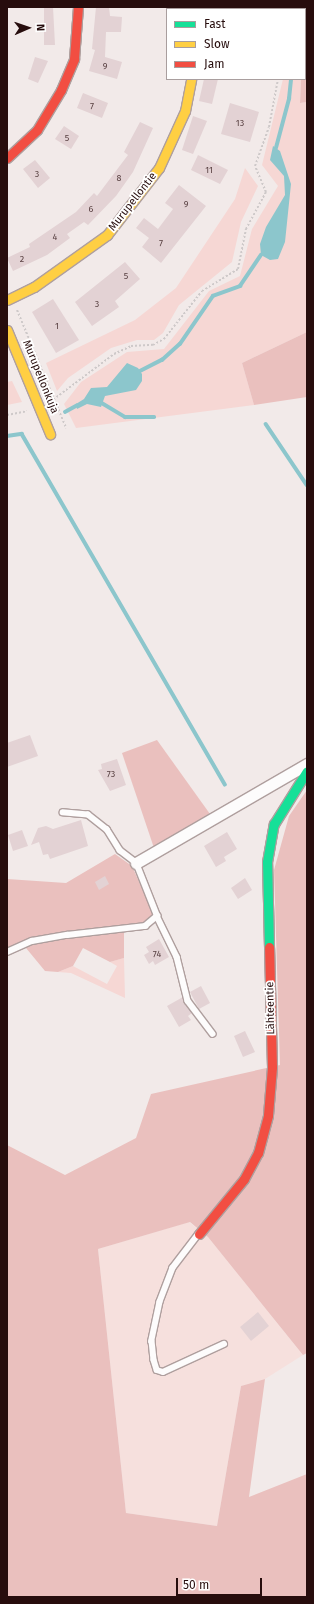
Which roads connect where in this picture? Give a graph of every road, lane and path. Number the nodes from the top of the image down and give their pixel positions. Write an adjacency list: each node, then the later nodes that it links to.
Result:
1 (78, 7): 4 (street)
2 (191, 80): 5 (street, Murupellontie)
3 (278, 80): 7 (path)
4 (7, 158)
5 (9, 299): 7 (path)
6 (7, 330): 8 (street, Murupellonkuja)
7 (55, 399): 8 (path); 10 (path)
8 (39, 408): 9 (path); 11 (street, Murupellonkuja)
9 (7, 415)
10 (66, 428)
11 (50, 434)
12 (307, 764): 15 (street)
13 (307, 771): 19 (street, Lähteentie)
14 (62, 813): 15 (lane)
15 (136, 863): 16 (lane)
16 (157, 916): 17 (lane); 18 (lane)
17 (7, 952)
18 (213, 1034)
19 (199, 1234): 20 (lane)
20 (224, 1344)

